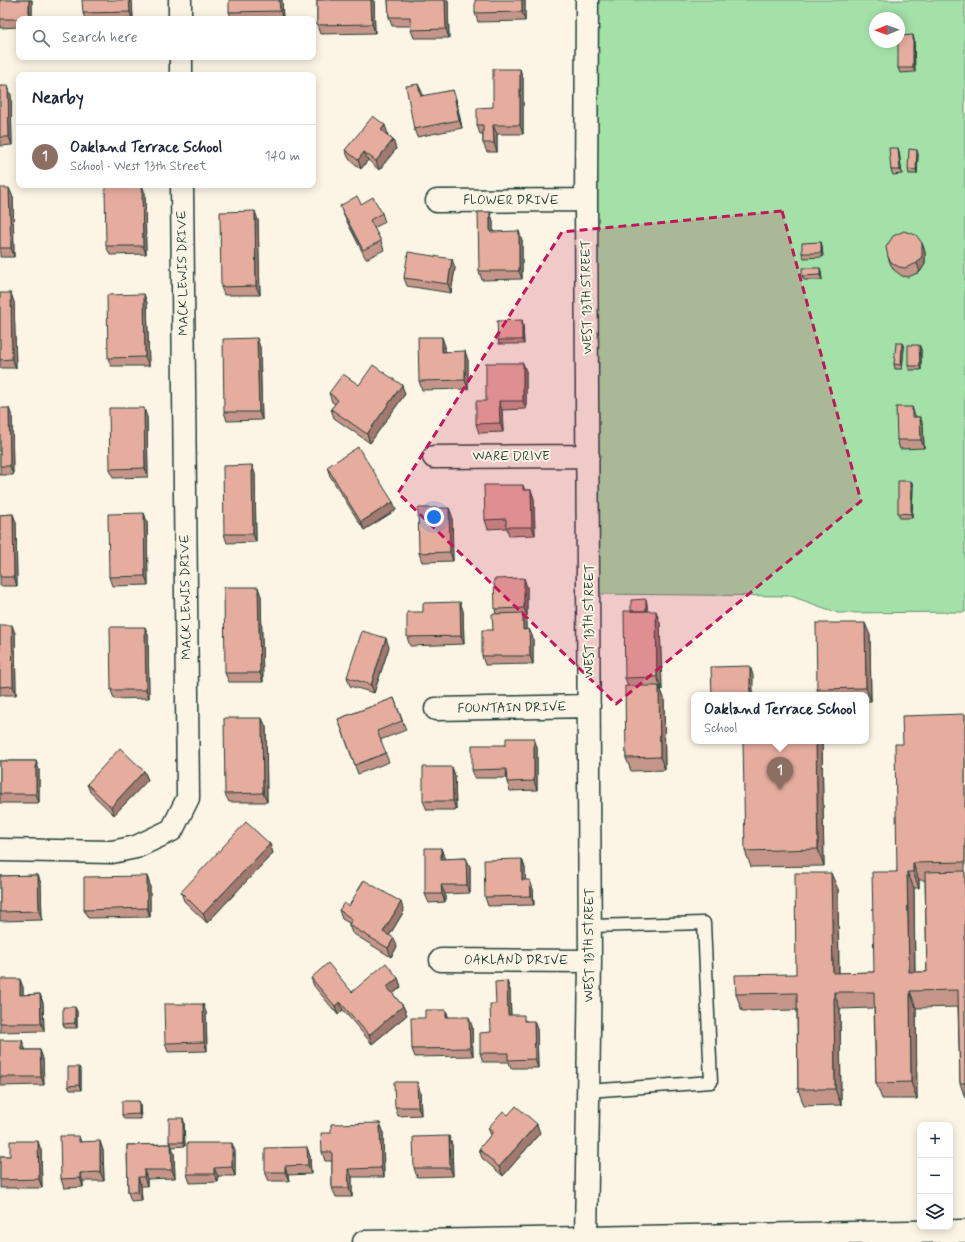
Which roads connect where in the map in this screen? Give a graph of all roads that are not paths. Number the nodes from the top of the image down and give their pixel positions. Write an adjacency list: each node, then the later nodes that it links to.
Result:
1 (180, 0): 3 (street)
2 (587, 0): 8 (street, WEST 13TH STREET)
3 (180, 16)
4 (181, 60): 5 (street)
5 (181, 72)
6 (182, 188): 13 (street, MACK LEWIS DRIVE)
7 (437, 200): 8 (street, FLOWER DRIVE)
8 (586, 200): 9 (street, WEST 13TH STREET)
9 (588, 456): 10 (street, WARE DRIVE); 11 (street, WEST 13TH STREET)
10 (434, 457)
11 (589, 706): 12 (street, FOUNTAIN DRIVE); 14 (street, WEST 13TH STREET)
12 (436, 709)
13 (0, 850)
14 (590, 926): 16 (street, WEST 13TH STREET); 17 (lane)
15 (441, 960): 16 (street, OAKLAND DRIVE)
16 (590, 961): 17 (street, WEST 13TH STREET)
17 (588, 1091): 19 (street, WEST 13TH STREET)
18 (965, 1231): 19 (street)
19 (585, 1240): 20 (street)
20 (364, 1242)

